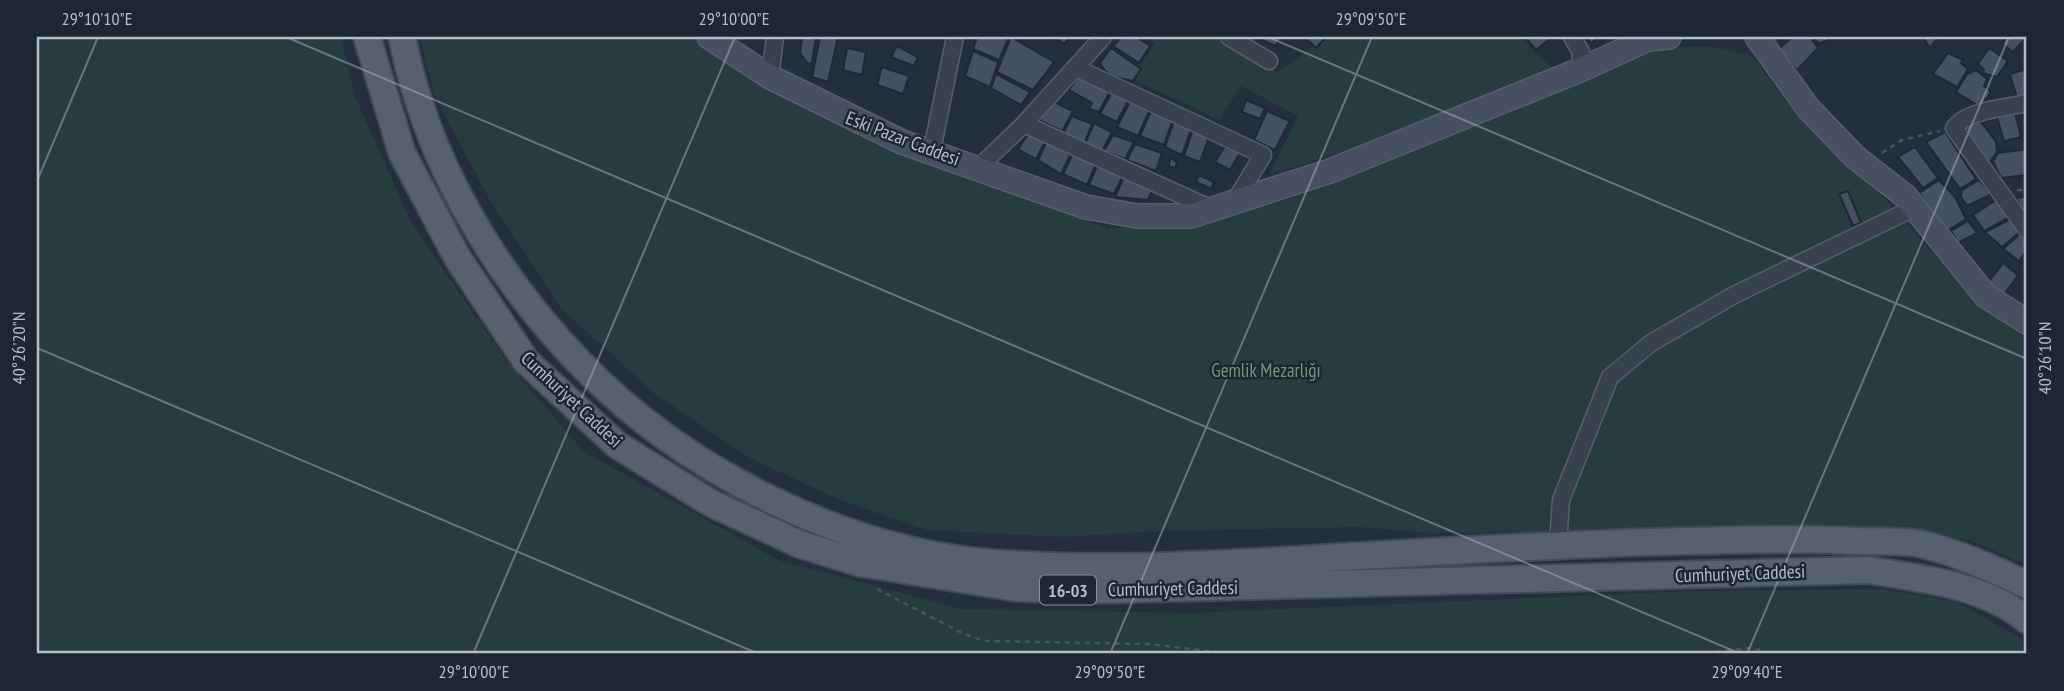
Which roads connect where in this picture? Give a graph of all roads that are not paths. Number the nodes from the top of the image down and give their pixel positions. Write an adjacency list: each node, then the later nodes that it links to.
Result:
1 (367, 37): 26 (main road, Cumhuriyet Caddesi / 16-03)
2 (402, 37): 24 (main road, Cumhuriyet Caddesi / 16-03)
3 (709, 37): 14 (street, Eski Pazar Caddesi)
4 (775, 37): 14 (street)
5 (955, 37): 17 (street)
6 (1103, 37): 12 (street, Eski Pazar Caddesi)
7 (1229, 37): 11 (street)
8 (1572, 37): 13 (street)
9 (1669, 37): 13 (street)
10 (1757, 37): 20 (street)
11 (1269, 61)
12 (1076, 68): 16 (street, Eski Pazar Caddesi); 19 (street)
13 (1580, 70): 19 (street)
14 (770, 77): 17 (street, Eski Pazar Caddesi)
15 (2027, 103): 22 (street)
16 (1024, 124): 18 (street, Eski Pazar Caddesi); 21 (street)
17 (932, 150): 18 (street, Eski Pazar Caddesi)
18 (978, 167): 21 (street)
19 (1236, 201): 21 (street)
20 (1914, 208): 23 (street); 24 (street)
21 (1212, 209)
22 (2027, 230)
23 (2027, 323)
24 (1558, 544): 25 (main road, Cumhuriyet Caddesi / 16-03)
25 (2027, 585)
26 (2027, 620)

